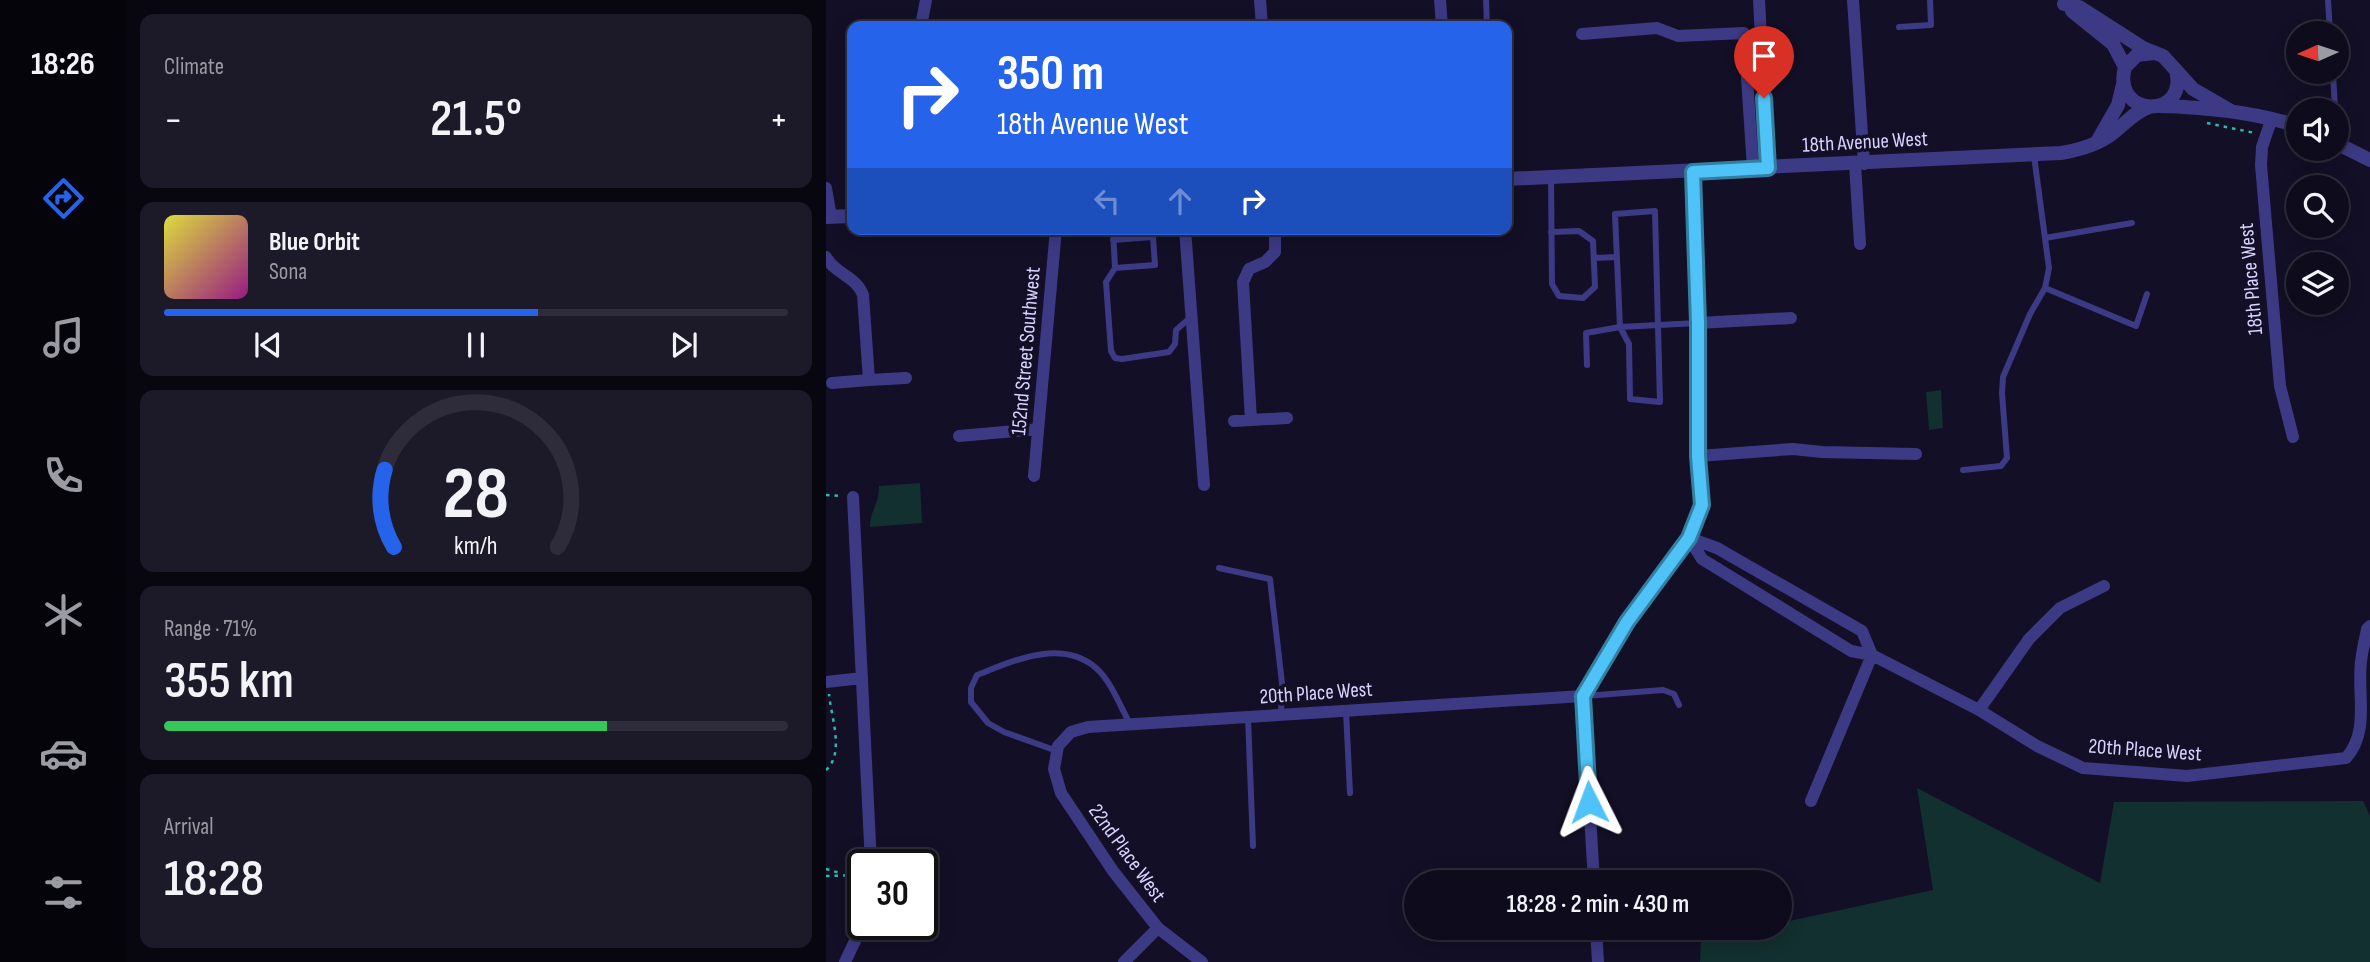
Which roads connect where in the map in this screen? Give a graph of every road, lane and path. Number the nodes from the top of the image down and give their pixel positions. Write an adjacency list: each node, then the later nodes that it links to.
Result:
1 (926, 0): 10 (street)
2 (1260, 0): 11 (street)
3 (1440, 0): 12 (street)
4 (1486, 0): 13 (lane)
5 (1759, 0): 33 (street)
6 (1853, 0): 31 (street)
7 (1930, 0): 15 (lane)
8 (2328, 0): 14 (lane)
9 (2061, 2): 17 (street); 18 (street)
10 (922, 21)
11 (1262, 21)
12 (1442, 21)
13 (1487, 21)
14 (2329, 21)
15 (1899, 27)
16 (1582, 34): 32 (street)
17 (2155, 53): 18 (street); 19 (street)
18 (2125, 67): 20 (street)
19 (2175, 68): 21 (street); 22 (street)
20 (2123, 84): 21 (street); 27 (street)
21 (2153, 107): 22 (street); 27 (street, 18th Avenue West)
22 (2231, 110): 23 (street)
23 (2272, 118): 25 (street); 69 (street, 18th Place West)
24 (2204, 122): 26 (path)
25 (2286, 122)
26 (2258, 134)
27 (2096, 142): 29 (street, 18th Avenue West)
28 (2349, 150): 30 (street)
29 (2034, 155): 31 (street, 18th Avenue West); 46 (lane)
30 (2370, 160)
31 (1859, 164): 33 (street, 18th Avenue West); 48 (street)
32 (1753, 168): 33 (street, 18th Avenue West); 34 (street, 18th Avenue West)
33 (1768, 168)
34 (1693, 172): 35 (street, 18th Avenue West); 57 (street)
35 (1550, 178): 36 (street, 18th Avenue West); 41 (lane)
36 (1512, 180)
37 (826, 188): 39 (street)
38 (847, 216): 39 (street)
39 (828, 217)
40 (2132, 223): 46 (lane)
41 (1551, 232): 51 (lane); 51 (lane)
42 (1055, 235): 67 (street, 152nd Street Southwest)
43 (1114, 235): 47 (lane)
44 (1185, 235): 55 (street)
45 (1275, 235): 65 (street)
46 (2045, 238): 53 (lane)
47 (1114, 240): 52 (lane); 52 (lane)
48 (1860, 244)
49 (826, 257): 62 (street)
50 (1617, 257): 51 (lane); 58 (lane); 59 (lane)
51 (1594, 258)
52 (1115, 268): 55 (lane)
53 (2045, 288): 54 (lane); 72 (lane)
54 (2147, 295)
55 (1192, 316): 74 (street)
56 (1791, 318): 57 (street)
57 (1698, 323): 58 (lane); 71 (street)
58 (1659, 325): 59 (lane); 59 (lane)
59 (1620, 327): 60 (lane)
60 (1587, 365)
61 (906, 378): 62 (street)
62 (869, 380): 63 (street)
63 (832, 383)
64 (1287, 418): 65 (street)
65 (1251, 420): 66 (street)
66 (1234, 421)
67 (1038, 429): 68 (street); 73 (street, 152nd Street Southwest)
68 (959, 436)
69 (2293, 437)
70 (1916, 454): 71 (street)
71 (1698, 456): 76 (street)
72 (1963, 470)
73 (1034, 476)
74 (1204, 485)
75 (853, 497): 81 (street)
76 (1689, 538): 80 (street, 20th Place West); 80 (street, 20th Place West); 83 (street)
77 (1219, 568): 87 (lane)
78 (2104, 586): 85 (street)
79 (2370, 626): 85 (street, 20th Place West)
80 (1872, 654): 85 (street, 20th Place West); 93 (street)
81 (862, 678): 82 (street); 95 (street)
82 (827, 682): 91 (path)
83 (1583, 696): 84 (lane); 86 (street, 20th Place West); 97 (street)
84 (1679, 705)
85 (1979, 710)
86 (1346, 711): 87 (street, 20th Place West); 92 (lane)
87 (1281, 715): 88 (street, 20th Place West)
88 (1248, 717): 89 (street, 20th Place West); 94 (lane)
89 (1130, 724): 90 (street, 20th Place West); 90 (lane)
90 (1058, 749): 100 (street, 22nd Place West)
91 (826, 770)
92 (1350, 793)
93 (1811, 801)
94 (1253, 846)
95 (870, 849)
96 (826, 869): 98 (path)
97 (1593, 870)
98 (847, 875): 99 (path)
99 (826, 876)
100 (1158, 928): 104 (street); 105 (street, 22nd Place West)
101 (855, 940): 103 (street)
102 (1597, 940): 106 (street)
103 (845, 962)
104 (1124, 962)
105 (1202, 962)
106 (1598, 962)

